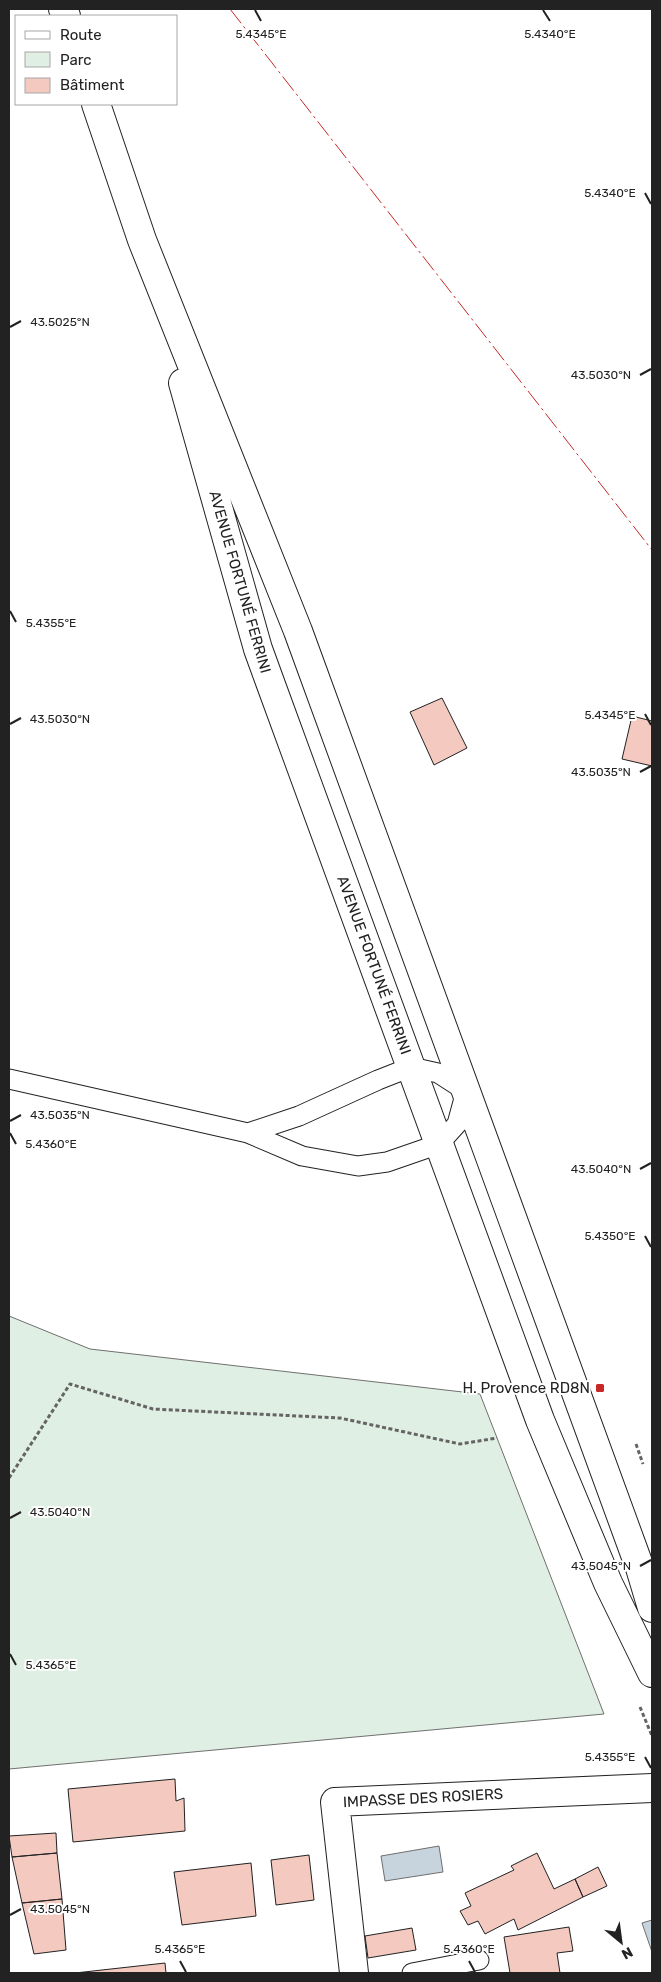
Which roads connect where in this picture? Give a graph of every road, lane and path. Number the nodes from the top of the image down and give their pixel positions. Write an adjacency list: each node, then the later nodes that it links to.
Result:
1 (96, 105): 2 (main road, AVENUE FORTUNÉ FERRINI)
2 (142, 240): 3 (main road, AVENUE FORTUNÉ FERRINI); 5 (main road, AVENUE FORTUNÉ FERRINI)
3 (411, 1067): 5 (lane); 6 (lane); 7 (main road, AVENUE FORTUNÉ FERRINI)
4 (9, 1079): 6 (lane)
5 (466, 1091): 7 (lane); 10 (main road, AVENUE FORTUNÉ FERRINI)
6 (248, 1134): 7 (lane)
7 (440, 1144): 11 (main road, AVENUE FORTUNÉ FERRINI)
8 (497, 1438): 9 (path)
9 (9, 1478)
10 (652, 1608)
11 (652, 1673)
12 (652, 1788): 14 (main road, IMPASSE DES ROSIERS)
13 (478, 1960): 15 (lane)
14 (354, 1973)
15 (412, 1973)

